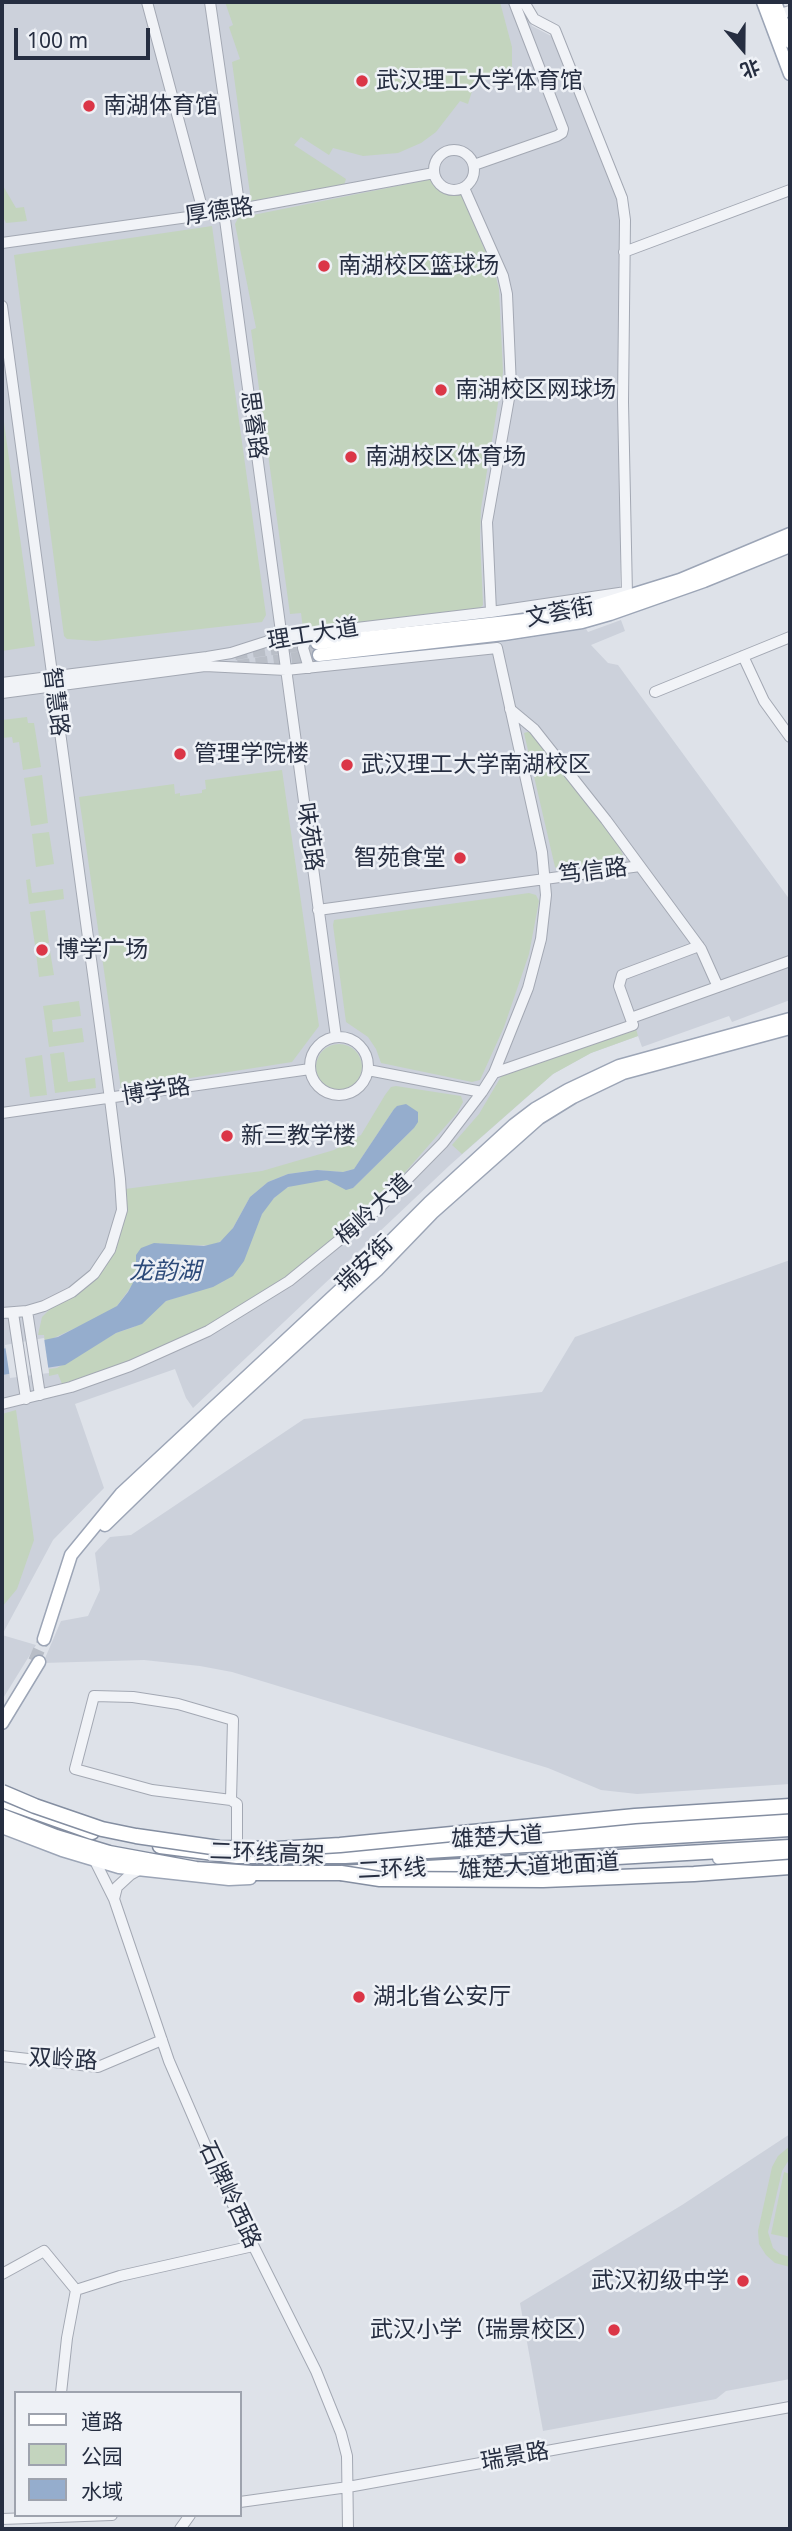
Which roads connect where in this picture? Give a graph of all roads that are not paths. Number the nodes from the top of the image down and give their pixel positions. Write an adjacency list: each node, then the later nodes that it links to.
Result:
1 (147, 2): 15 (street)
2 (210, 2): 13 (street)
3 (514, 2): 9 (street)
4 (524, 2): 17 (street)
5 (763, 2): 8 (main road)
6 (782, 9): 7 (main road)
7 (790, 42)
8 (790, 74)
9 (474, 165): 10 (street); 11 (street)
10 (434, 173): 11 (street); 13 (street, 厚德路)
11 (464, 188): 22 (street)
12 (790, 190): 17 (street)
13 (240, 209): 14 (street, 厚德路)
14 (224, 212): 15 (street, 厚德路); 23 (street, 思睿路)
15 (204, 215): 16 (street, 厚德路)
16 (2, 243)
17 (624, 251): 21 (street)
18 (2, 306): 30 (street, 智慧路)
19 (790, 534): 21 (main road, 文荟街)
20 (790, 546): 25 (main road, 文荟街)
21 (627, 595): 22 (street, 理工大道); 25 (main road, 文荟街)
22 (491, 612): 25 (street, 理工大道)
23 (281, 637): 25 (street, 理工大道); 29 (street, 味苑路); 30 (street, 理工大道)
24 (790, 637): 27 (street)
25 (315, 644): 28 (street)
26 (497, 648): 28 (street, 理工大道); 34 (street, 梅岭大道)
27 (743, 656): 32 (street); 35 (street)
28 (309, 668): 29 (street, 理工大道)
29 (286, 670): 30 (street, 理工大道); 38 (street, 味苑路)
30 (52, 681): 31 (street, 理工大道); 33 (street, 理工大道); 50 (street, 智慧路)
31 (2, 683)
32 (655, 692)
33 (2, 693)
34 (509, 709): 36 (street); 37 (street, 梅岭大道)
35 (789, 732)
36 (640, 866): 37 (street, 笃信路); 39 (street)
37 (546, 878): 38 (street, 笃信路); 48 (street, 梅岭大道)
38 (318, 910): 45 (street, 味苑路)
39 (699, 946): 41 (street); 42 (street)
40 (790, 961): 41 (street)
41 (718, 987): 42 (street)
42 (631, 1018): 48 (street)
43 (790, 1019): 44 (main road, 瑞安街)
44 (790, 1028)
45 (336, 1037): 46 (street); 47 (street)
46 (310, 1069): 47 (street); 50 (street, 博学路)
47 (368, 1070): 49 (street)
48 (494, 1073): 49 (street, 梅岭大道)
49 (482, 1092): 55 (street, 梅岭大道)
50 (110, 1098): 51 (street, 博学路); 52 (street, 智慧路)
51 (2, 1113)
52 (27, 1311): 54 (street, 智慧路); 55 (street)
53 (2, 1313): 54 (street, 智慧路)
54 (13, 1313): 56 (street)
55 (40, 1395): 56 (street, 梅岭大道)
56 (26, 1399): 57 (street, 梅岭大道)
57 (2, 1404)
58 (2, 1711): 59 (main road)
59 (2, 1723)
60 (2, 1792): 63 (highway, bridge); 69 (main road, 雄楚大道)
61 (2, 1800): 67 (highway, 二环线高架)
62 (231, 1800): 62 (street); 69 (street)
63 (790, 1806)
64 (2, 1816): 74 (highway, 二环线)
65 (790, 1819): 69 (main road, 雄楚大道)
66 (2, 1827): 71 (main road, 雄楚大道地面道)
67 (790, 1829)
68 (790, 1847): 74 (highway, 二环线, bridge)
69 (237, 1849)
70 (790, 1854): 73 (main road, 雄楚大道地面道)
71 (94, 1859): 73 (main road, 雄楚大道地面道); 75 (street, 石牌岭西路)
72 (790, 1867): 74 (highway, bridge)
73 (139, 1871): 75 (street)
74 (341, 1873)
75 (114, 1899): 76 (street, 石牌岭西路)
76 (162, 2040): 77 (street, 双岭路); 78 (street, 石牌岭西路)
77 (2, 2056)
78 (253, 2246): 80 (street); 83 (street, 石牌岭西路)
79 (2, 2274): 80 (street)
80 (76, 2290): 81 (street)
81 (61, 2391)
82 (790, 2407): 83 (street, 瑞景路)
83 (348, 2487): 84 (street, 瑞景路); 87 (street, 石牌岭西路)
84 (242, 2502)
85 (57, 2517): 86 (street)
86 (2, 2519)
87 (348, 2529)

